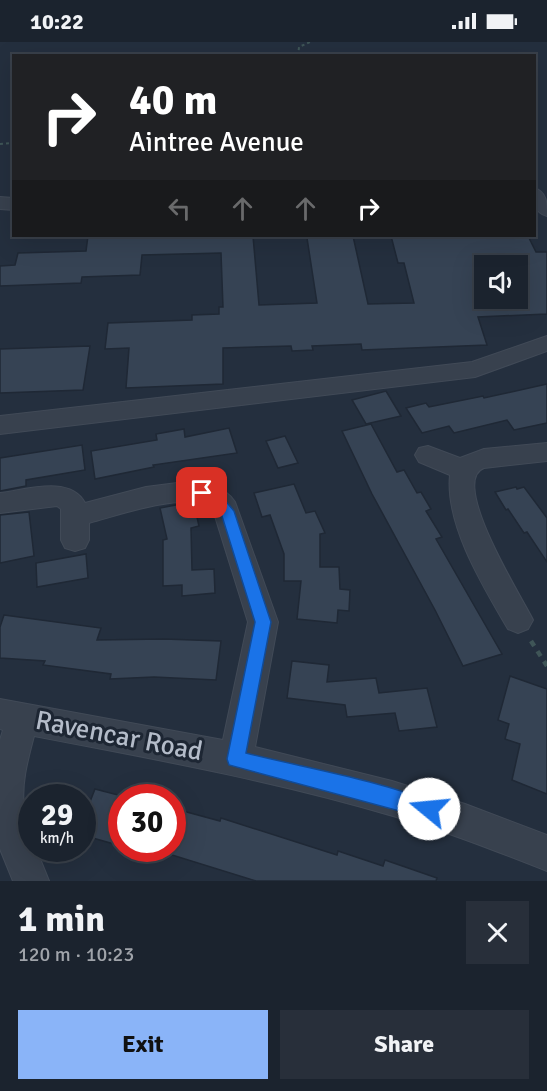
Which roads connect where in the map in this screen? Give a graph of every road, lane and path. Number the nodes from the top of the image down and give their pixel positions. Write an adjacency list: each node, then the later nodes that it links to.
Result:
1 (310, 42): 2 (path)
2 (298, 54)
3 (536, 196): 4 (street)
4 (547, 210)
5 (547, 343): 6 (street)
6 (0, 425)
7 (547, 452): 9 (street)
8 (428, 455): 9 (street)
9 (464, 470): 11 (street)
10 (0, 503): 14 (street)
11 (518, 620): 12 (path)
12 (547, 666)
13 (11, 716): 14 (street, Ravencar Road); 16 (street)
14 (236, 759): 15 (street, Ravencar Road)
15 (547, 853)
16 (31, 881)

